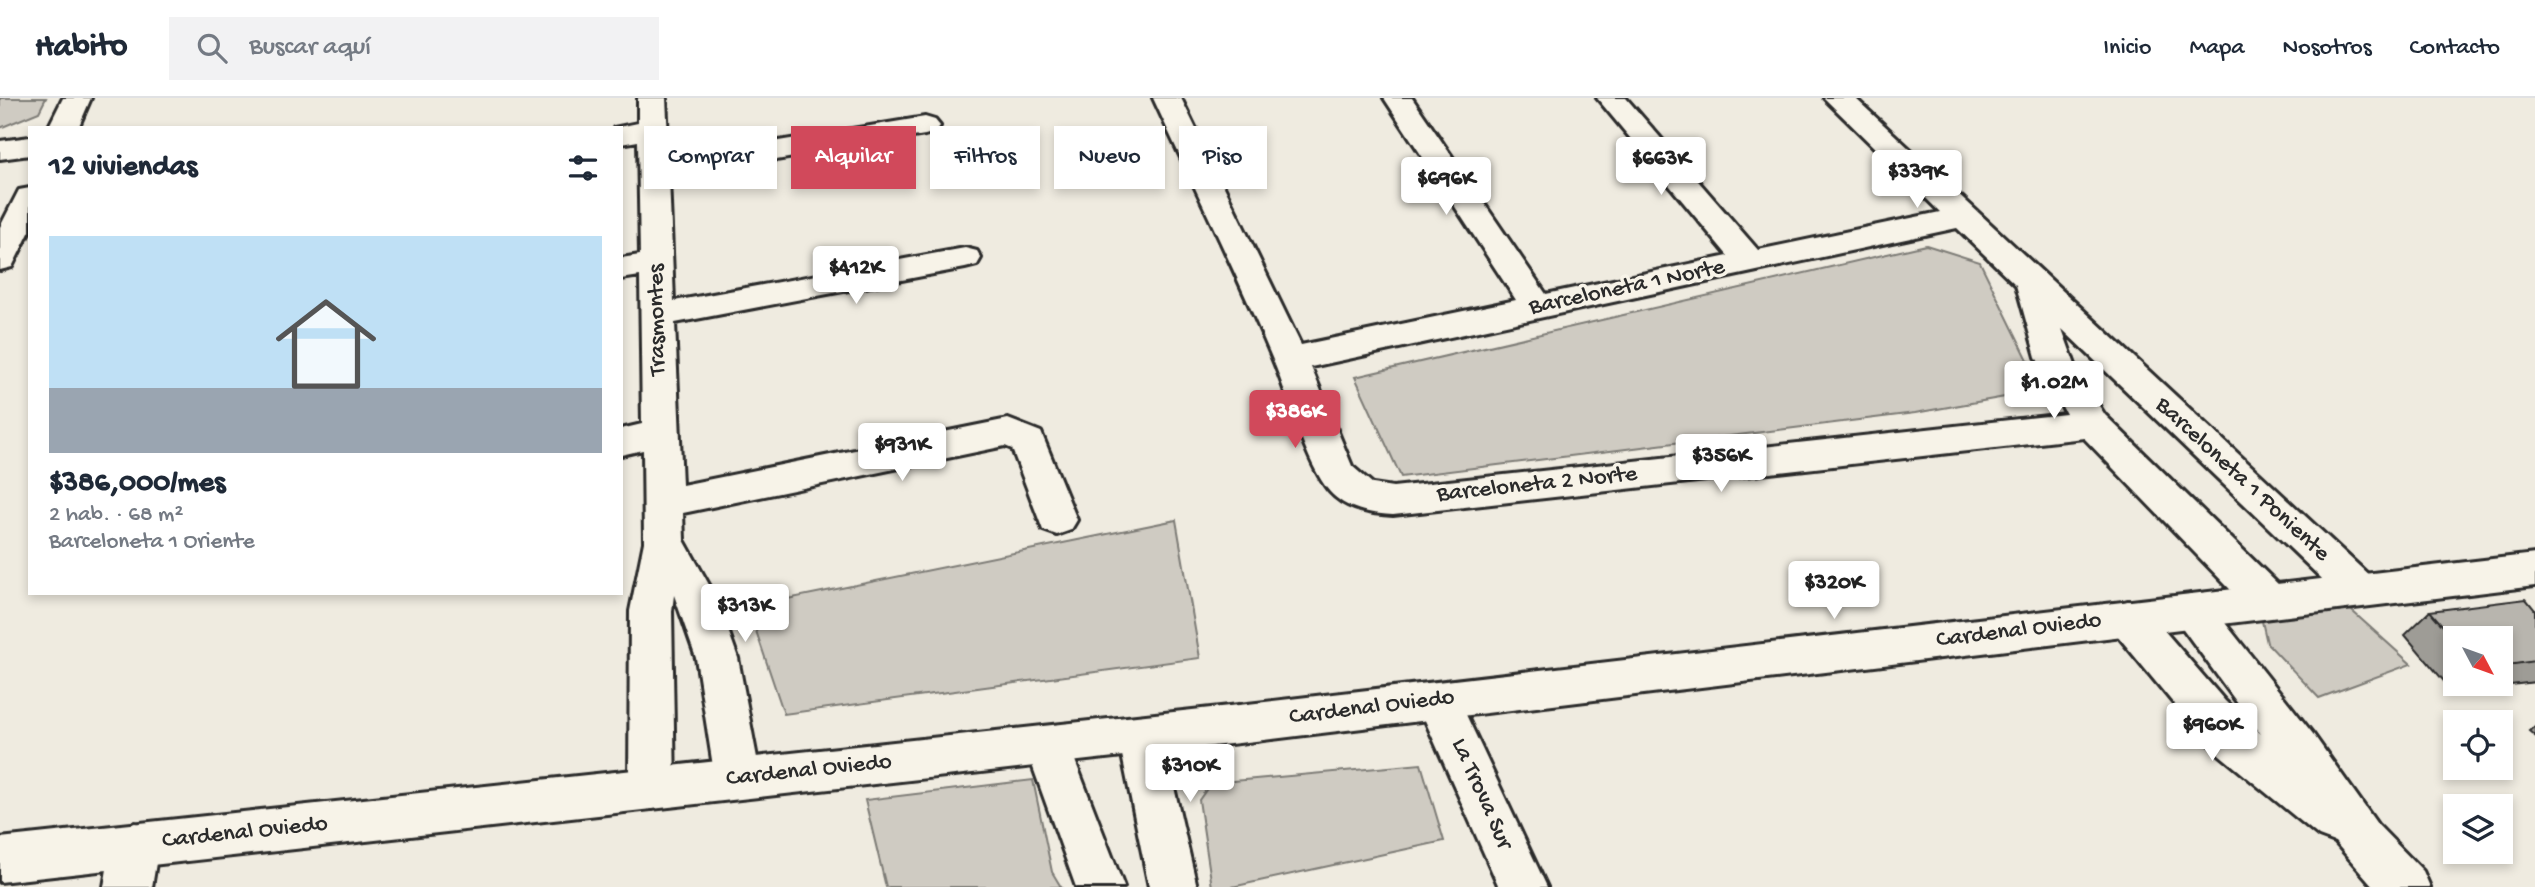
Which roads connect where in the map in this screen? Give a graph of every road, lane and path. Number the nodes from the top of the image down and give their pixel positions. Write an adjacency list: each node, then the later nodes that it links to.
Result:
1 (77, 98): 6 (street)
2 (1167, 98): 22 (street)
3 (1398, 98): 20 (street)
4 (1611, 98): 16 (street)
5 (1838, 98): 13 (street, Barceloneta 1 Poniente)
6 (64, 126)
7 (925, 126): 10 (street)
8 (28, 146): 9 (street)
9 (0, 150)
10 (777, 151)
11 (654, 189): 17 (street, Trasmontes)
12 (28, 201): 15 (street)
13 (1963, 217): 16 (street, Barceloneta 1 Norte); 19 (street, Barceloneta 1 Poniente)
14 (965, 258): 21 (street)
15 (0, 260)
16 (1751, 262): 20 (street, Barceloneta 1 Norte)
17 (656, 263): 18 (street); 21 (street, Trasmontes)
18 (623, 269)
19 (2032, 284): 23 (street, Barceloneta 1 Poniente); 29 (street, Barceloneta 1 Poniente)
20 (1538, 307): 22 (street, Barceloneta 1 Norte)
21 (658, 315): 24 (street, Trasmontes)
22 (1290, 359): 23 (street, Barceloneta 2 Norte)
23 (2092, 424): 30 (street, Barceloneta 1 Poniente)
24 (661, 433): 25 (street); 27 (street, Trasmontes)
25 (623, 442)
26 (1057, 520): 27 (street)
27 (663, 522): 36 (street); 37 (street, Trasmontes)
28 (2535, 570): 29 (street, Cardenal Oviedo)
29 (2359, 590): 30 (street, Cardenal Oviedo)
30 (2269, 602): 31 (street, Cardenal Oviedo)
31 (2191, 611): 32 (street, Cardenal Oviedo); 38 (street)
32 (2128, 618): 33 (street, Cardenal Oviedo); 38 (street)
33 (1438, 701): 34 (street, Cardenal Oviedo); 43 (street, La Trova Sur)
34 (1140, 735): 35 (street, Cardenal Oviedo); 42 (street)
35 (1047, 745): 36 (street, Cardenal Oviedo); 41 (street)
36 (738, 779): 37 (street, Cardenal Oviedo)
37 (652, 789): 40 (street, Cardenal Oviedo)
38 (2360, 839): 44 (street)
39 (0, 860): 40 (street, Cardenal Oviedo)
40 (131, 866)
41 (1100, 887)
42 (1174, 887)
43 (1523, 887)
44 (2406, 887)

